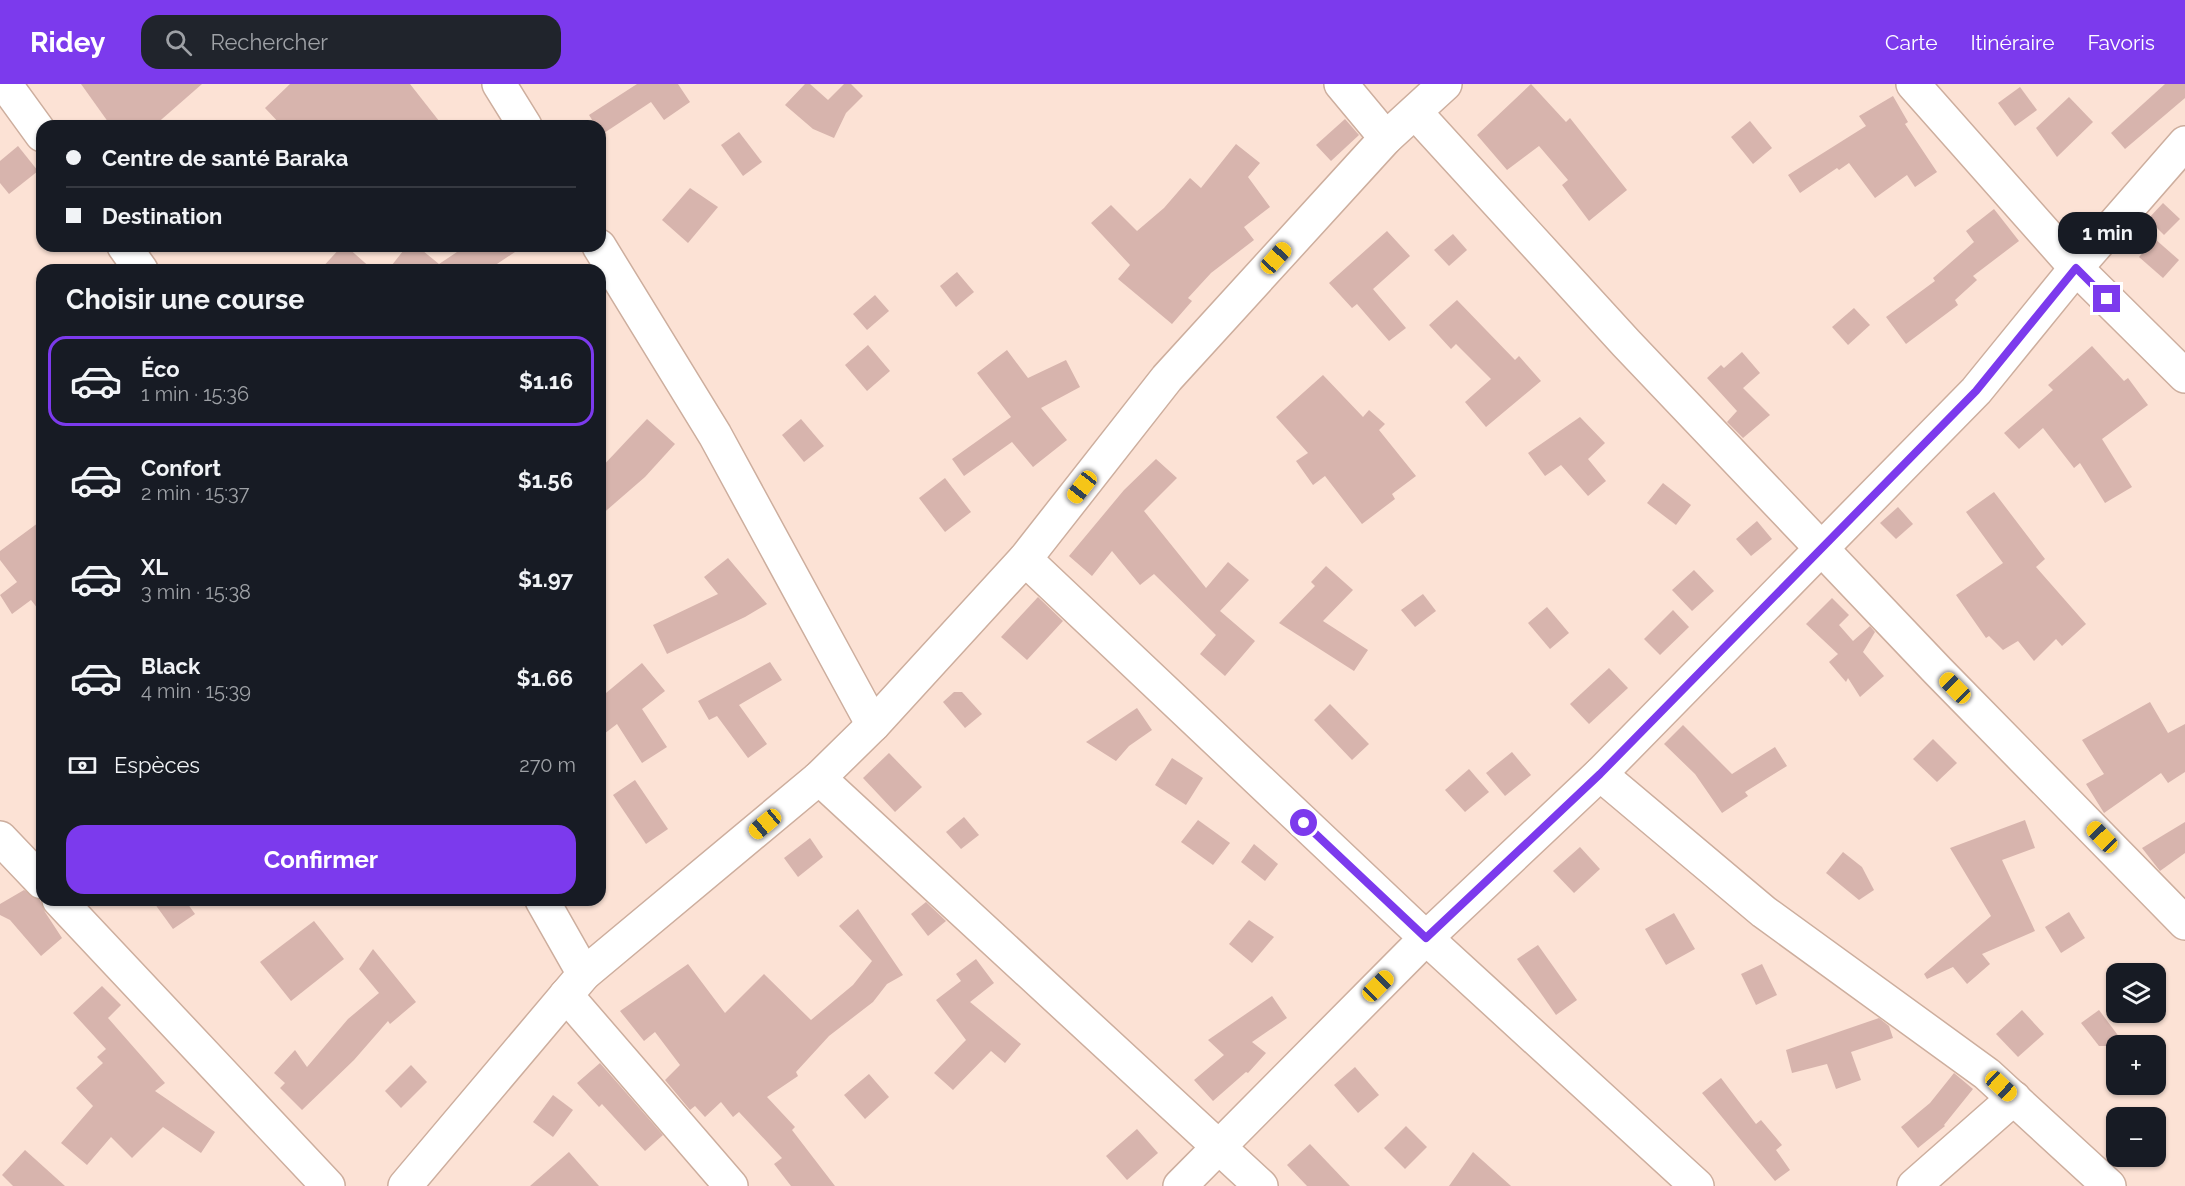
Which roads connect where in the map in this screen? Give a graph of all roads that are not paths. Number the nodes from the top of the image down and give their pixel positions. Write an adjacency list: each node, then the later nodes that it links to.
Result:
1 (5, 84): 8 (street)
2 (499, 84): 7 (street)
3 (1341, 84): 9 (street)
4 (1445, 84): 6 (street)
5 (1913, 84): 12 (street)
6 (1415, 112): 9 (street); 14 (street)
7 (521, 120)
8 (36, 127)
9 (1386, 138): 15 (street)
10 (2185, 143): 12 (street)
11 (603, 252): 16 (street)
12 (2076, 268): 13 (street); 14 (street)
13 (2185, 375)
14 (1822, 548): 17 (street); 23 (street)
15 (1025, 559): 16 (street); 24 (street)
16 (873, 725): 18 (street)
17 (1600, 774): 24 (street); 26 (street)
18 (819, 778): 25 (street); 27 (street)
19 (0, 838): 20 (street)
20 (36, 876)
21 (65, 906): 28 (street)
22 (544, 906): 25 (street)
23 (2185, 922)
24 (1426, 938): 27 (street); 33 (street)
25 (575, 985): 29 (street); 30 (street)
26 (2014, 1098): 34 (street); 35 (street)
27 (1217, 1146): 31 (street); 32 (street)
28 (328, 1186)
29 (405, 1186)
30 (731, 1186)
31 (1180, 1186)
32 (1261, 1186)
33 (1697, 1186)
34 (1914, 1186)
35 (2109, 1186)

